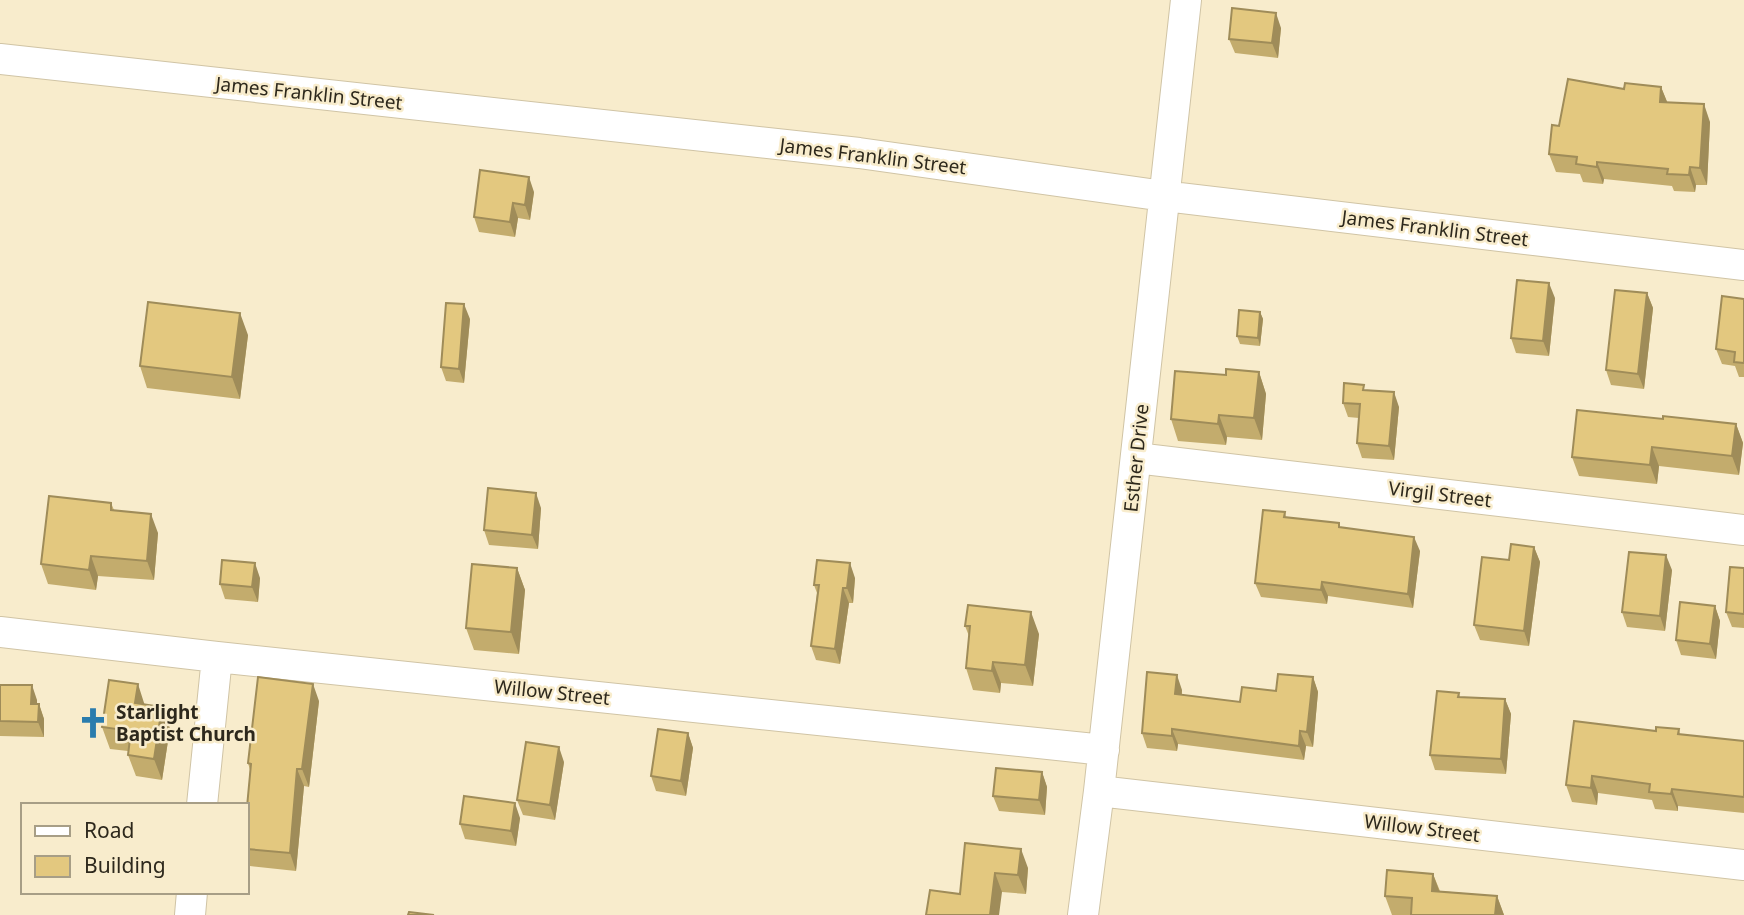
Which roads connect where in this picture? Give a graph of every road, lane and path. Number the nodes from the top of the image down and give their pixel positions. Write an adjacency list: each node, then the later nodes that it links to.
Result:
1 (1186, 0): 3 (street, Esther Drive)
2 (0, 59): 3 (street, James Franklin Street)
3 (1164, 196): 4 (street, James Franklin Street); 5 (street, Esther Drive)
4 (1744, 265)
5 (1136, 458): 6 (street, Virgil Street); 9 (street, Esther Drive)
6 (1744, 530)
7 (0, 632): 8 (street, Willow Street)
8 (217, 657): 9 (street, Willow Street); 11 (street)
9 (1104, 750): 10 (street, Esther Drive)
10 (1099, 791): 12 (street, Willow Street); 15 (street, Esther Drive)
11 (202, 803)
12 (1744, 865)
13 (192, 894): 14 (street)
14 (190, 915)
15 (1083, 915)

